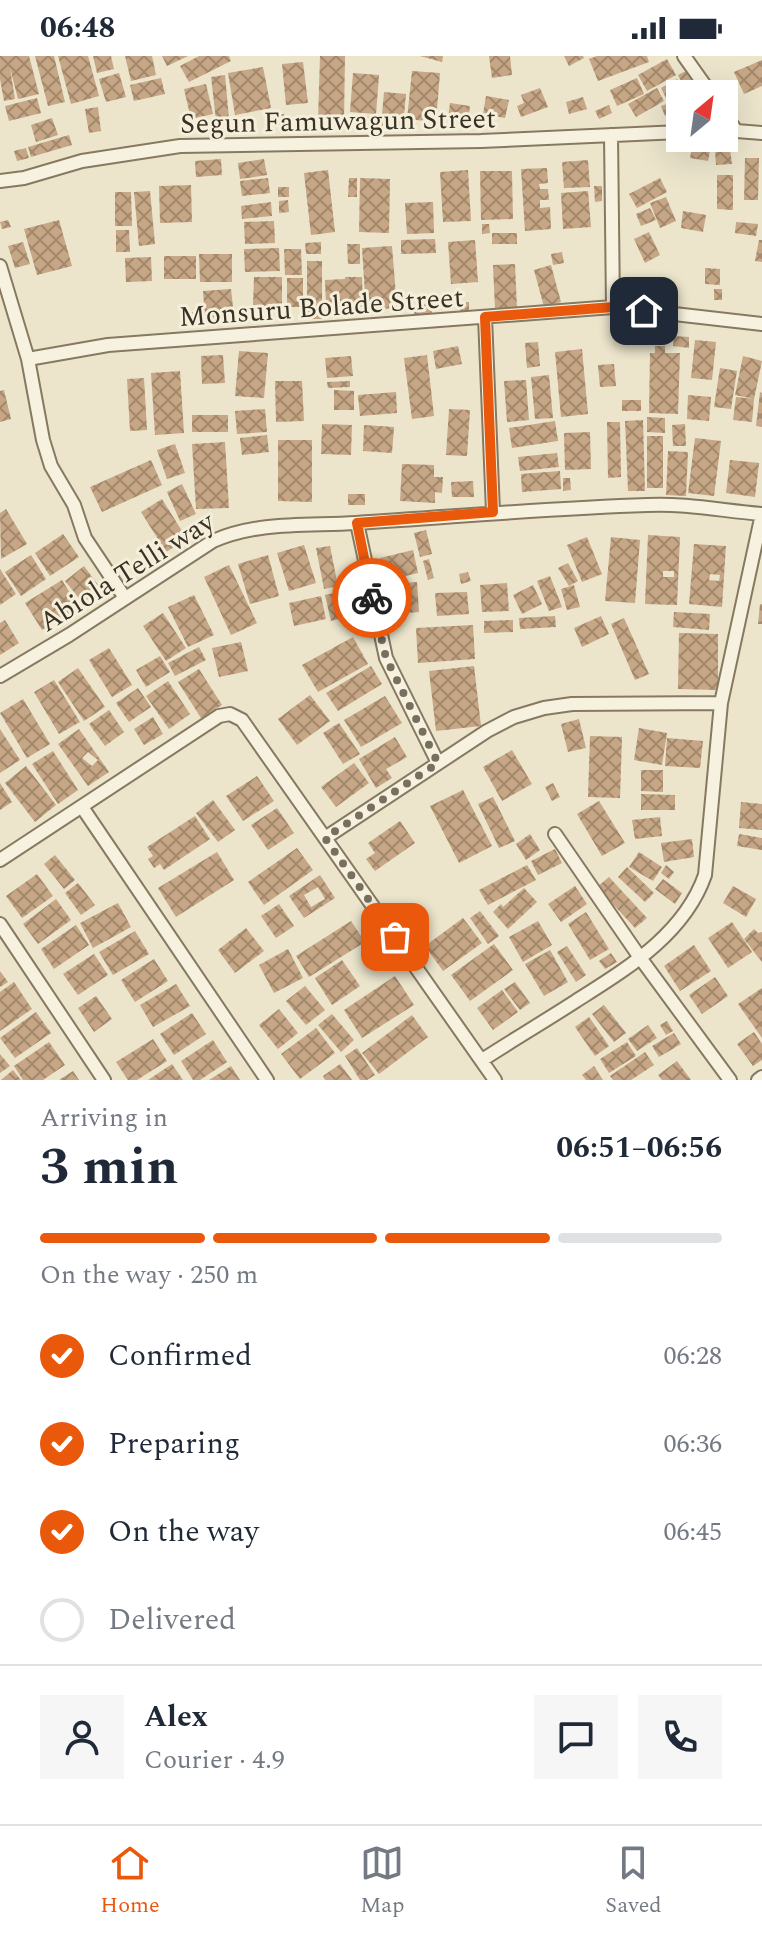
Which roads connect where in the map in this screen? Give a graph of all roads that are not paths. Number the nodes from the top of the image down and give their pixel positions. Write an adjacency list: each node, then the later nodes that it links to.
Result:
1 (684, 56): 2 (street)
2 (701, 80)
3 (738, 131): 5 (street)
4 (666, 133): 6 (street, Segun Famuwagun Street)
5 (762, 133)
6 (611, 135): 7 (street, Segun Famuwagun Street); 9 (street)
7 (0, 181)
8 (0, 266): 12 (street)
9 (613, 307): 10 (street, Monsuru Bolade Street); 11 (street, Monsuru Bolade Street)
10 (485, 317): 12 (street, Monsuru Bolade Street); 13 (street)
11 (762, 324)
12 (28, 359): 16 (street)
13 (493, 512): 14 (street, Abiola Telli way); 15 (street, Abiola Telli way)
14 (762, 514): 18 (street)
15 (357, 523): 16 (street, Abiola Telli way); 19 (street)
16 (125, 598): 17 (street, Abiola Telli way)
17 (0, 676)
18 (721, 703): 19 (street); 25 (street)
19 (438, 763): 22 (street)
20 (82, 807): 22 (street); 23 (street); 28 (street)
21 (555, 834): 25 (street)
22 (325, 838): 26 (street)
23 (0, 860)
24 (0, 924): 27 (street)
25 (641, 959): 26 (street); 30 (street)
26 (482, 1060): 29 (street)
27 (104, 1080)
28 (267, 1080)
29 (495, 1080)
30 (730, 1080)

